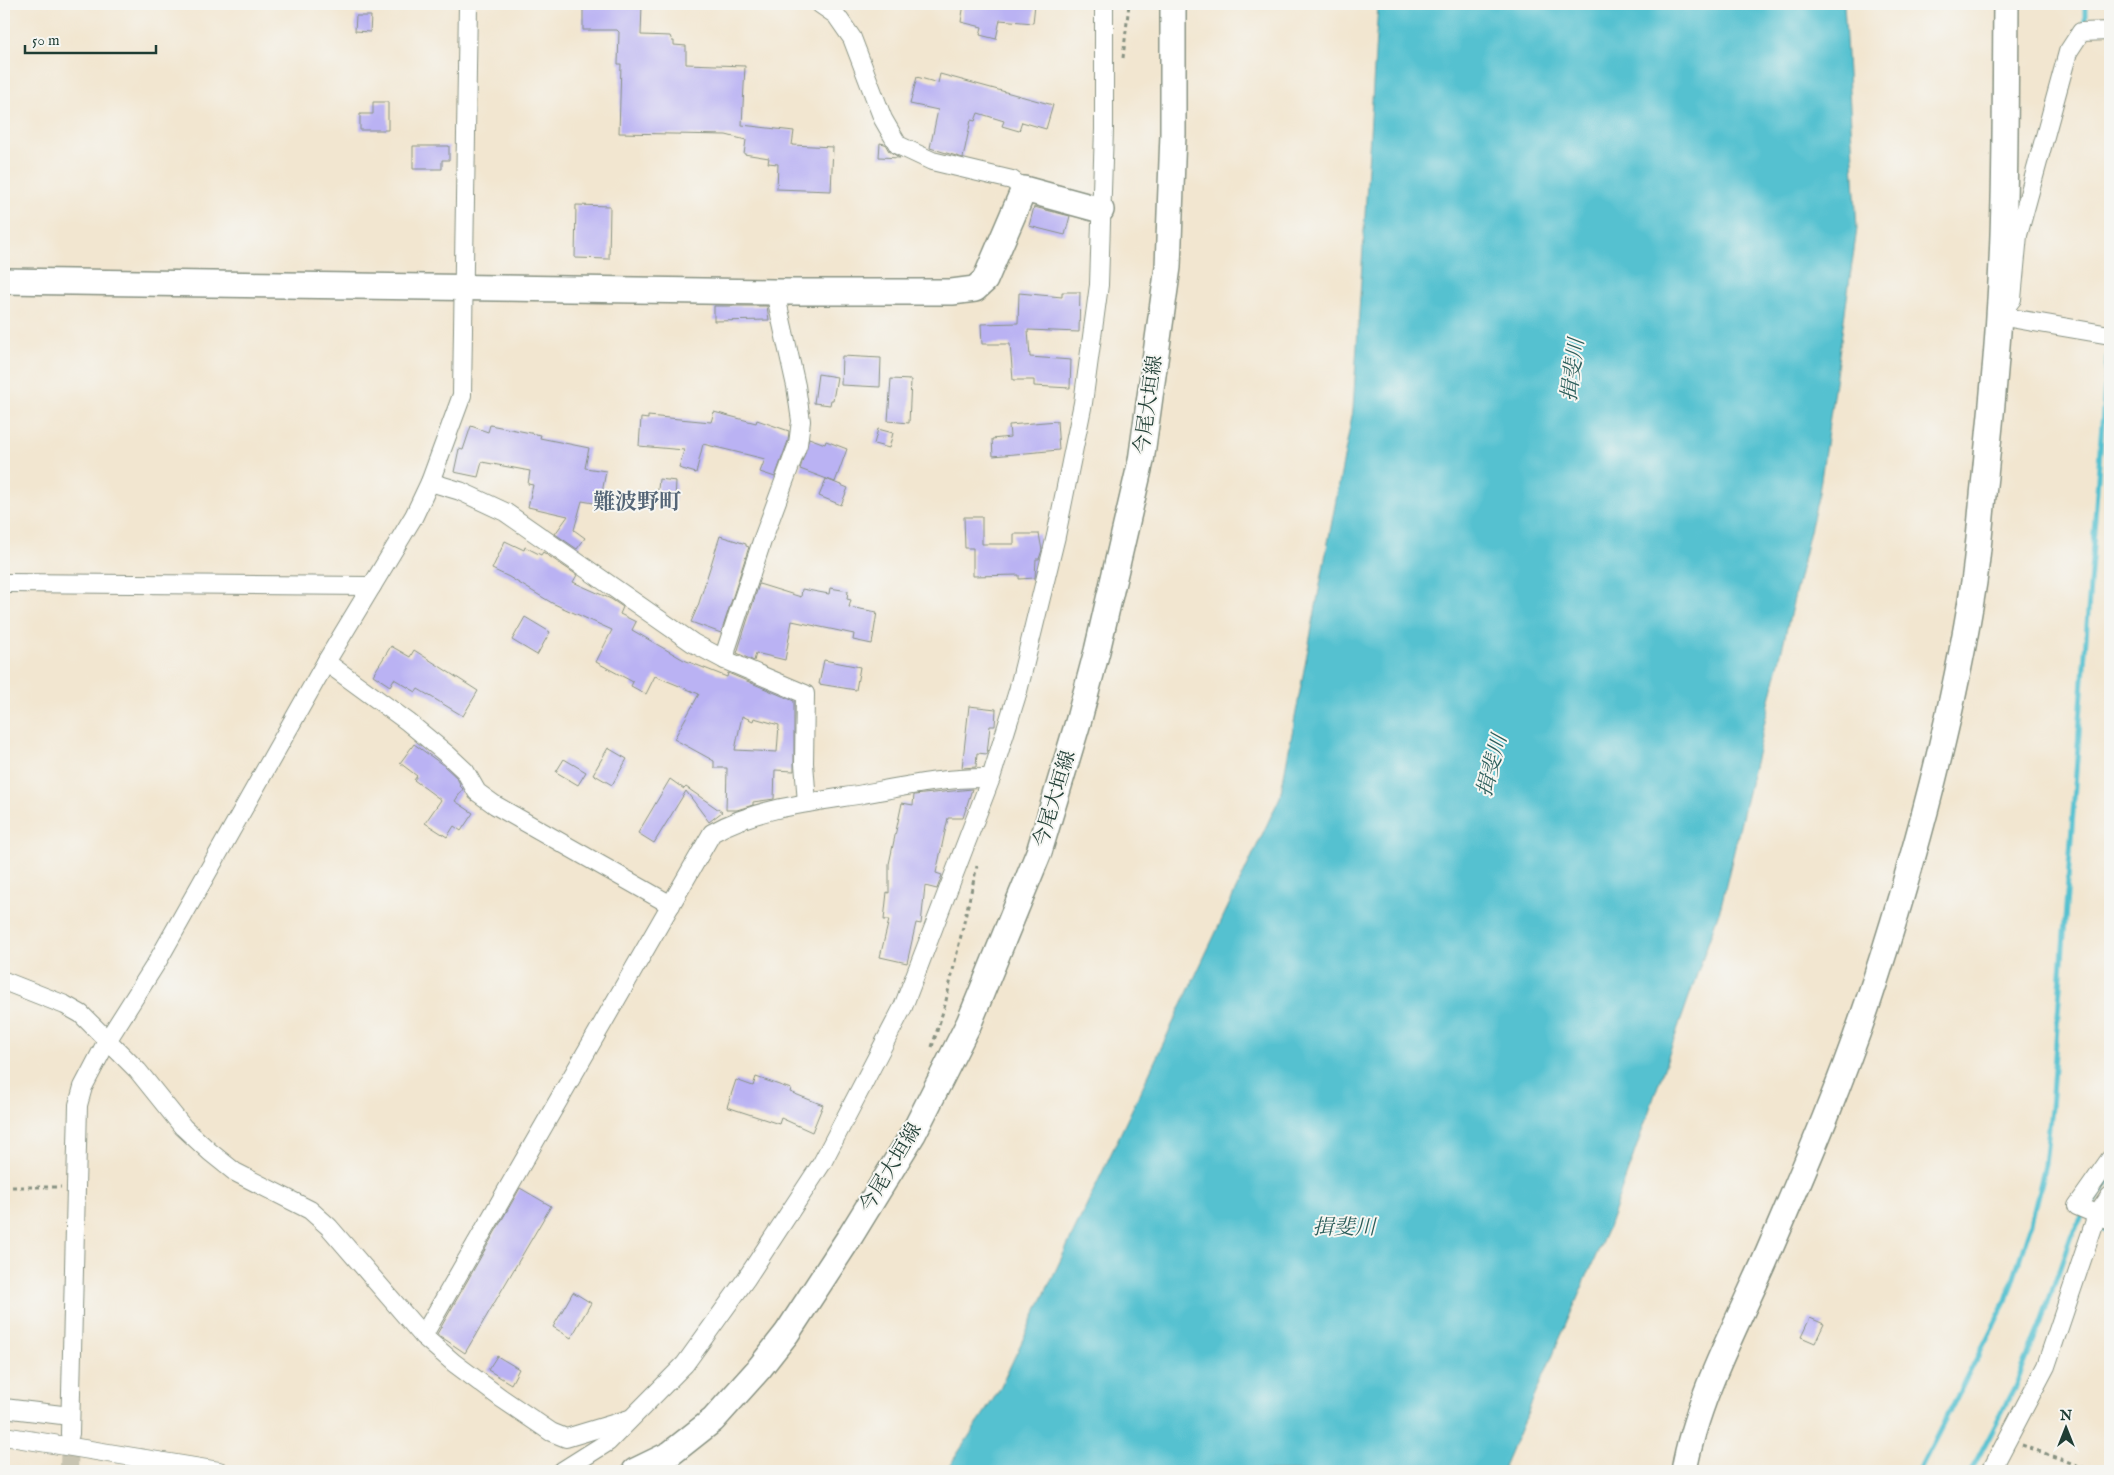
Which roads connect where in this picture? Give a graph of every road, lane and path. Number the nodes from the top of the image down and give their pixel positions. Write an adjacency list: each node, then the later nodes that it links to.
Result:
1 (468, 4): 10 (street)
2 (820, 4): 7 (street)
3 (1104, 4): 8 (street)
4 (1173, 4): 40 (street, 今尾大垣線)
5 (2006, 4): 12 (street)
6 (2110, 30): 12 (street)
7 (1024, 189): 8 (street); 11 (street)
8 (1100, 210): 19 (street)
9 (4, 281): 10 (street)
10 (464, 288): 11 (street); 14 (street)
11 (775, 292): 17 (street)
12 (1999, 316): 13 (street); 41 (street)
13 (2110, 335)
14 (430, 482): 16 (street); 17 (street)
15 (4, 583): 16 (street)
16 (372, 586): 18 (street)
17 (726, 660): 20 (street)
18 (326, 662): 22 (street); 24 (street)
19 (991, 778): 20 (street); 34 (street)
20 (807, 803): 22 (street)
21 (978, 860): 25 (path)
22 (671, 905): 31 (street)
23 (4, 981): 24 (street)
24 (107, 1041): 28 (street); 31 (street)
25 (931, 1050)
26 (2110, 1159): 30 (street)
27 (4, 1187): 28 (path)
28 (76, 1188): 33 (street)
29 (2110, 1196): 30 (street)
30 (2104, 1217): 37 (street)
31 (423, 1336): 34 (street)
32 (4, 1408): 33 (street)
33 (70, 1416): 35 (street)
34 (634, 1417): 39 (street)
35 (70, 1434)
36 (4, 1436): 38 (street)
37 (2008, 1439): 42 (street); 43 (path)
38 (219, 1471)
39 (562, 1471)
40 (636, 1471)
41 (1684, 1471)
42 (1991, 1471)
43 (2093, 1471)

